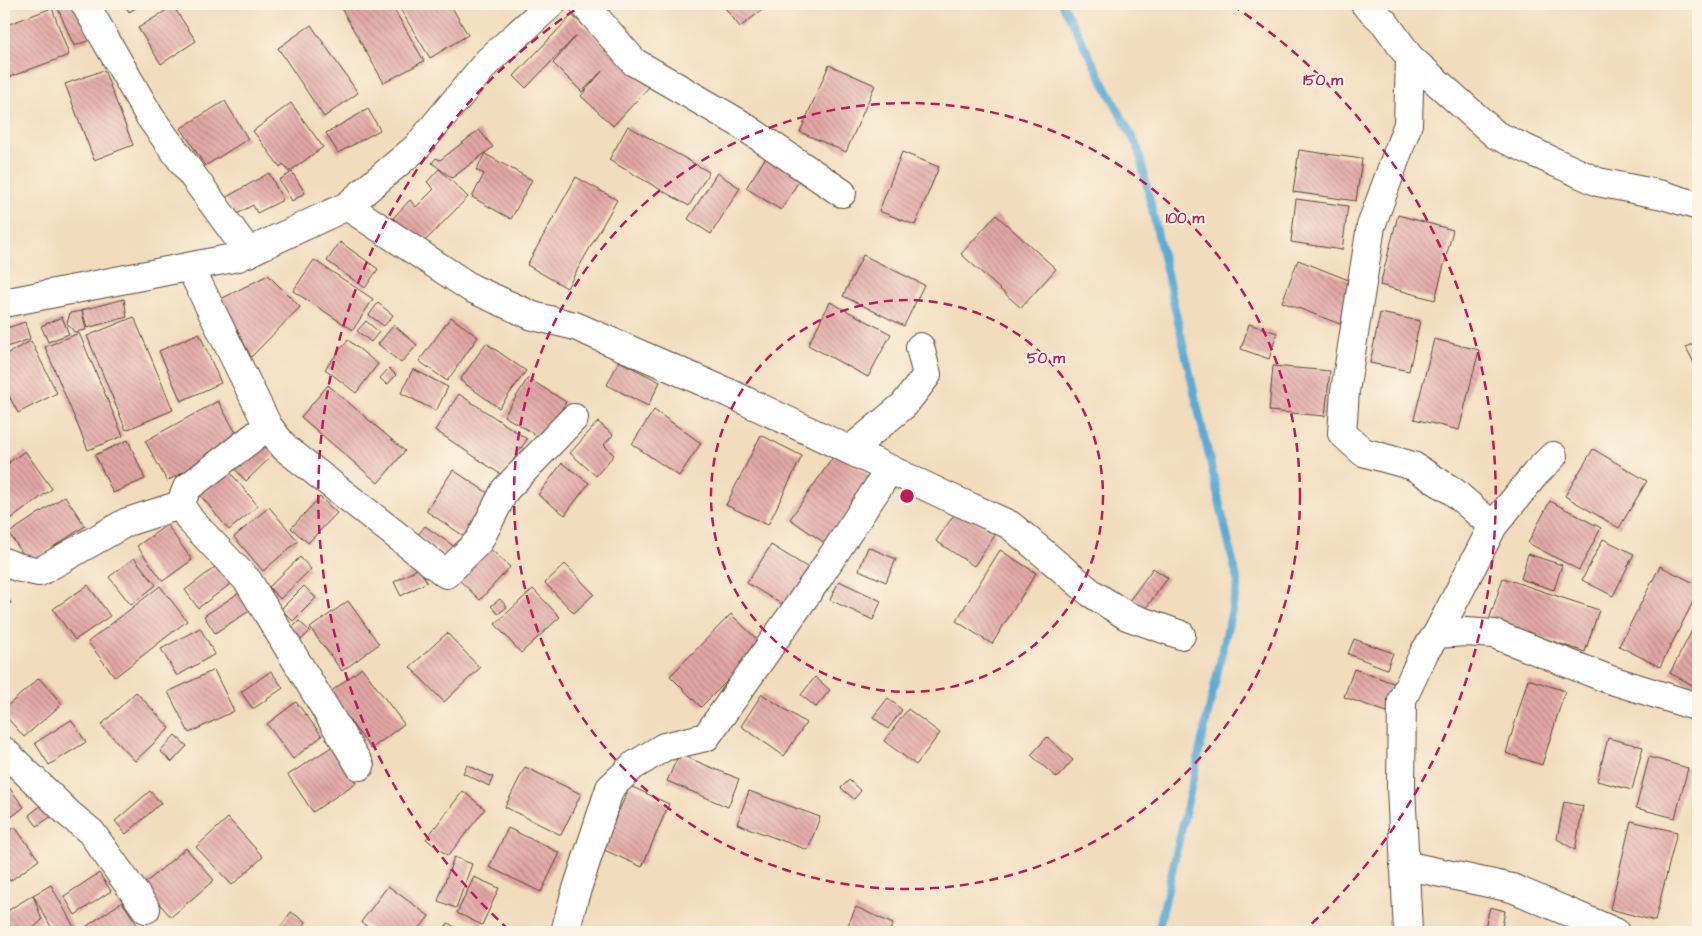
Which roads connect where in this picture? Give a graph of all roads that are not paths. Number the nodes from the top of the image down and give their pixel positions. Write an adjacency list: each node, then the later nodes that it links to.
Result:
1 (85, 4): 9 (street)
2 (551, 4): 8 (street)
3 (584, 4): 6 (street)
4 (1365, 4): 5 (street)
5 (1410, 58): 7 (street); 19 (street)
6 (842, 193)
7 (1696, 203)
8 (347, 206): 9 (street); 15 (street)
9 (248, 253): 10 (street)
10 (190, 267): 11 (street); 14 (street)
11 (4, 304)
12 (920, 347): 15 (street)
13 (574, 418): 14 (street)
14 (268, 426): 18 (street)
15 (850, 450): 17 (street)
16 (1553, 456): 19 (street)
17 (890, 469): 22 (street); 28 (street)
18 (180, 505): 20 (street); 25 (street)
19 (1493, 526): 21 (street)
20 (4, 562)
21 (1437, 634): 23 (street); 26 (street)
22 (1180, 635)
23 (1698, 707)
24 (4, 751): 27 (street)
25 (360, 766)
26 (1404, 865): 29 (street); 30 (street)
27 (146, 909)
28 (565, 932)
29 (1408, 932)
30 (1615, 932)

